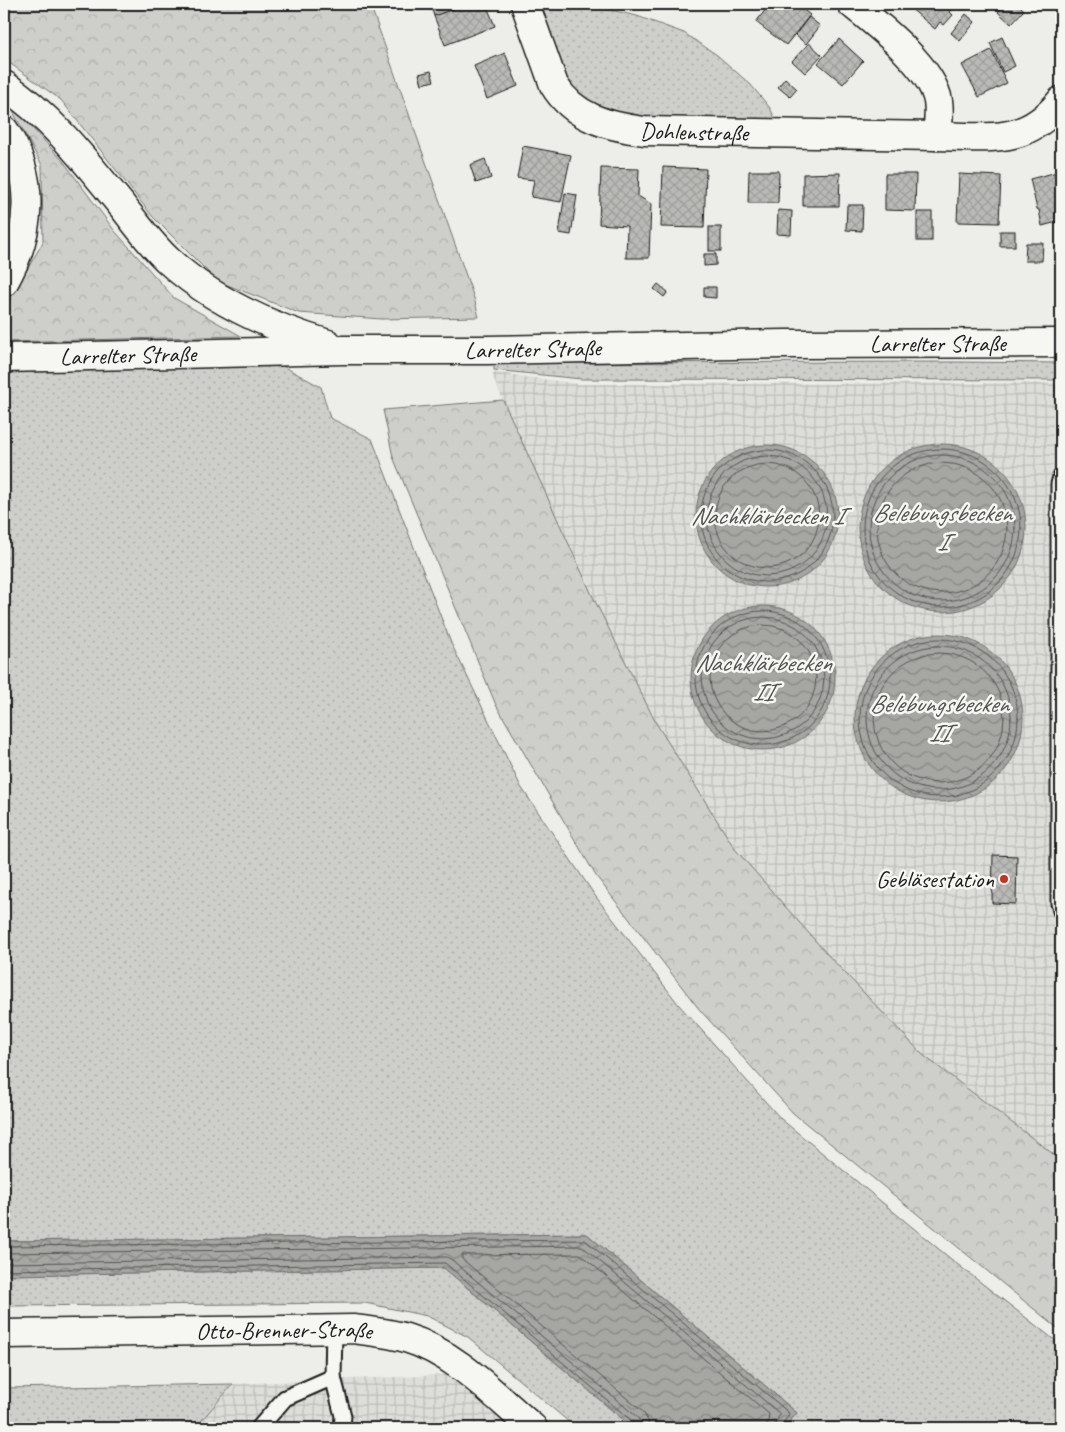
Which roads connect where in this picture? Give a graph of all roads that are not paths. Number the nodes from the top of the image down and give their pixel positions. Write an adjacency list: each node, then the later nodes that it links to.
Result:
1 (525, 4): 6 (main road, Dohlenstraße)
2 (852, 4): 6 (main road)
3 (4, 85): 9 (main road)
4 (1061, 101): 6 (main road, Dohlenstraße)
5 (4, 130): 7 (main road)
6 (938, 136)
7 (4, 282)
8 (1061, 343): 9 (main road, Larrelter Straße)
9 (343, 350): 10 (main road, Larrelter Straße)
10 (4, 358)
11 (1061, 477): 12 (lane)
12 (1060, 860): 13 (lane)
13 (1061, 911)
14 (334, 1330): 15 (main road, Otto-Brenner-Straße); 16 (lane); 19 (main road, Otto-Brenner-Straße)
15 (4, 1334)
16 (333, 1377): 17 (lane); 18 (lane)
17 (259, 1428)
18 (342, 1428)
19 (533, 1428)

